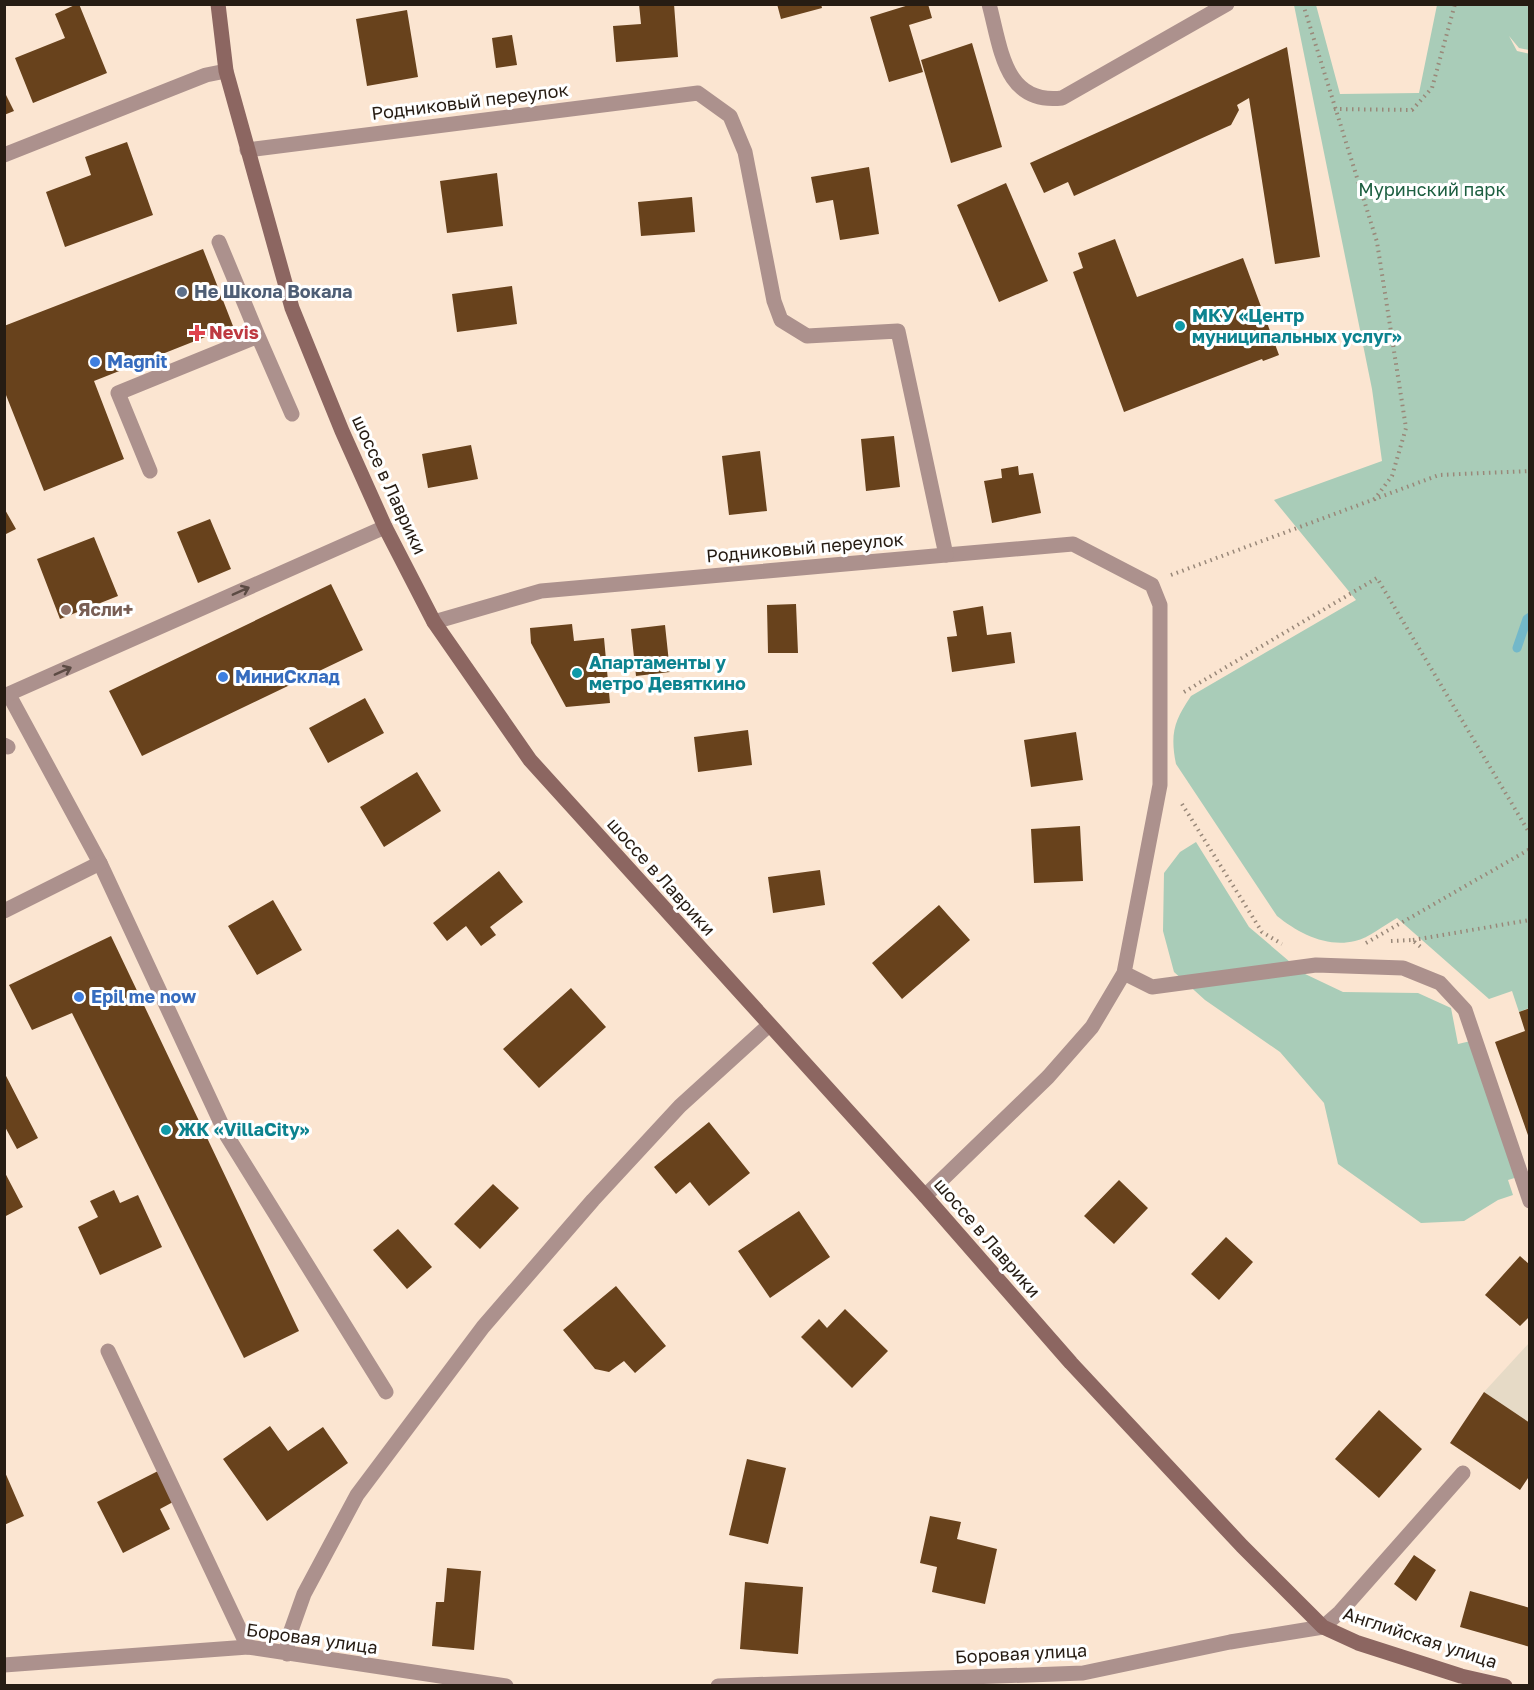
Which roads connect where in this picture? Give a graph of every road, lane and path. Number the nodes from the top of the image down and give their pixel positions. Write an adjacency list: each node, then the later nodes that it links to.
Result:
1 (218, 4): 6 (street, шоссе в Лаврики)
2 (989, 4): 3 (street)
3 (1227, 4)
4 (1303, 4): 7 (path)
5 (1455, 4): 7 (path)
6 (226, 71): 8 (street, шоссе в Лаврики); 9 (street)
7 (1334, 110): 15 (path)
8 (247, 150): 16 (street, шоссе в Лаврики); 17 (street, Родниковый переулок)
9 (4, 155)
10 (219, 242): 11 (street)
11 (258, 336): 12 (street); 13 (street)
12 (292, 414)
13 (150, 471)
14 (1530, 471): 15 (path)
15 (1374, 500): 18 (path)
16 (385, 527): 19 (street, шоссе в Лаврики); 20 (street, one-way to 16)
17 (946, 555): 18 (street, Родниковый переулок); 19 (street, Родниковый переулок)
18 (1152, 585): 21 (street)
19 (434, 622): 36 (street, шоссе в Лаврики)
20 (7, 695): 25 (street)
21 (1160, 706): 22 (street); 23 (path)
22 (1160, 785): 31 (path); 35 (street)
23 (1530, 834)
24 (1530, 849): 30 (path)
25 (100, 862): 26 (street); 40 (street)
26 (4, 911)
27 (1530, 920): 28 (path)
28 (1412, 940): 29 (path); 34 (path)
29 (1389, 941)
30 (1377, 942)
31 (1291, 947)
32 (1284, 949): 33 (path)
33 (1278, 951)
34 (1430, 955)
35 (1124, 973): 37 (street); 38 (street)
36 (768, 1026): 37 (street, шоссе в Лаврики); 44 (street)
37 (925, 1196): 42 (street, шоссе в Лаврики)
38 (1530, 1201)
39 (108, 1351): 43 (street)
40 (386, 1392)
41 (1463, 1473): 42 (street)
42 (1323, 1627): 46 (street, Боровая улица); 49 (street, Английская улица)
43 (248, 1647): 44 (street, Боровая улица); 45 (street, Боровая улица)
44 (287, 1654): 47 (street, Боровая улица)
45 (4, 1665)
46 (1084, 1679): 48 (street, Боровая улица)
47 (506, 1686)
48 (718, 1686)
49 (1505, 1686)

